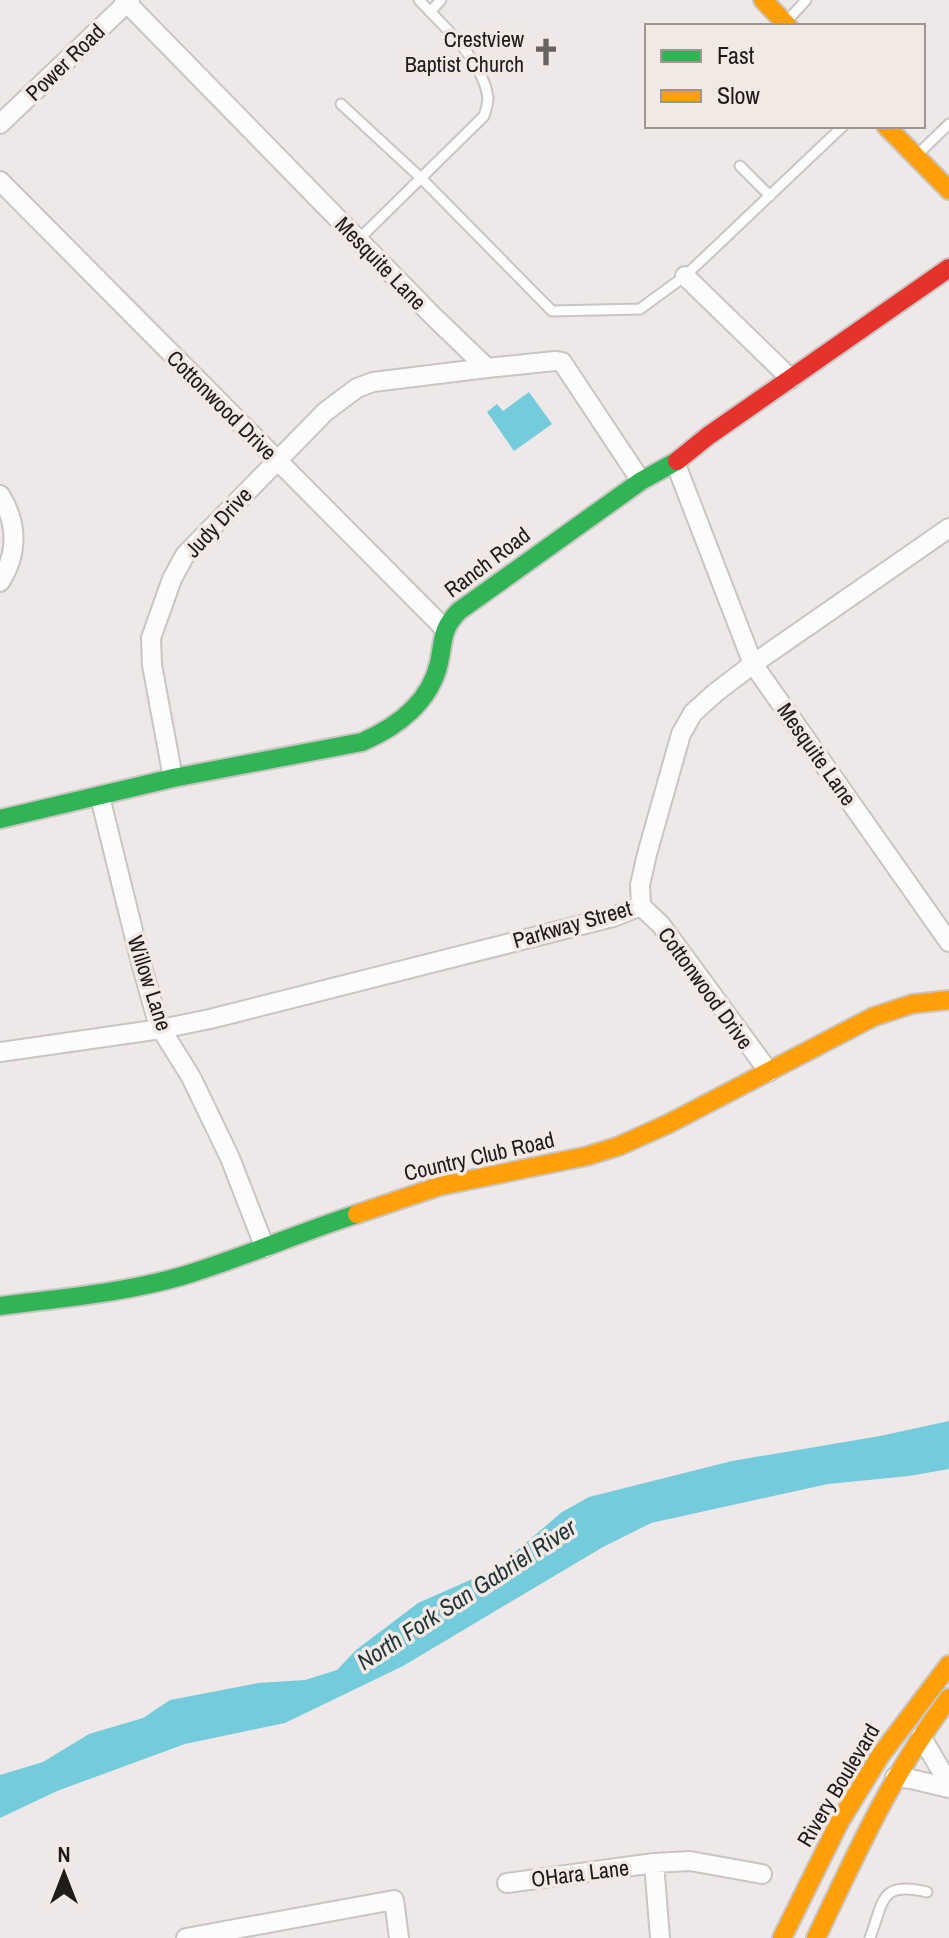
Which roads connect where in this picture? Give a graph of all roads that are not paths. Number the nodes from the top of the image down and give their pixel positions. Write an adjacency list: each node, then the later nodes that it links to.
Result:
1 (419, 0): 6 (lane)
2 (441, 0): 6 (lane)
3 (763, 0): 7 (street)
4 (806, 0): 7 (lane)
5 (127, 1): 9 (street, Power Road); 19 (street, Mesquite Lane)
6 (430, 12): 15 (lane)
7 (787, 24)
8 (341, 104): 15 (lane)
9 (0, 124)
10 (949, 124): 13 (lane)
11 (841, 128): 18 (lane)
12 (888, 128): 13 (street)
13 (915, 157): 17 (street)
14 (740, 166): 18 (lane)
15 (421, 178): 19 (lane); 21 (lane)
16 (0, 181): 24 (street, Cottonwood Drive)
17 (949, 190)
18 (770, 196): 21 (lane)
19 (358, 240): 22 (street, Mesquite Lane)
20 (949, 268): 23 (street, Ranch Road)
21 (685, 276): 23 (street)
22 (487, 368): 24 (street, Judy Drive); 26 (street)
23 (791, 379): 25 (street, Ranch Road)
24 (277, 460): 30 (street, Cottonwood Drive); 32 (street, Judy Drive)
25 (675, 462): 26 (street, Ranch Road); 31 (street, Mesquite Lane)
26 (641, 481): 30 (street, Ranch Road)
27 (0, 495): 29 (street)
28 (948, 531): 31 (street, Parkway Street)
29 (0, 582)
30 (445, 629): 32 (street, Ranch Road)
31 (753, 664): 35 (street, Parkway Street); 36 (street, Mesquite Lane)
32 (173, 778): 33 (street, Ranch Road)
33 (100, 797): 34 (street, Ranch Road); 38 (street, Willow Lane)
34 (0, 819)
35 (641, 906): 38 (street, Parkway Street); 40 (street, Cottonwood Drive)
36 (949, 942)
37 (949, 1000): 40 (street, Country Club Road)
38 (161, 1029): 39 (street, Parkway Street); 41 (street, Willow Lane)
39 (0, 1052)
40 (769, 1072): 41 (street, Country Club Road)
41 (265, 1248): 42 (street, Country Club Road)
42 (0, 1306)
43 (949, 1665): 55 (street, Rivery Boulevard)
44 (949, 1698): 45 (street, Rivery Boulevard)
45 (921, 1736): 46 (street, Rivery Boulevard); 47 (street)
46 (895, 1777): 47 (street); 56 (street, Rivery Boulevard)
47 (949, 1786)
48 (654, 1863): 49 (street, OHara Lane); 50 (street, OHara Lane); 54 (street, OHara Lane)
49 (762, 1874)
50 (507, 1883)
51 (927, 1892): 57 (lane)
52 (194, 1937): 53 (street)
53 (399, 1938)
54 (660, 1938)
55 (782, 1938)
56 (816, 1938)
57 (870, 1938)

